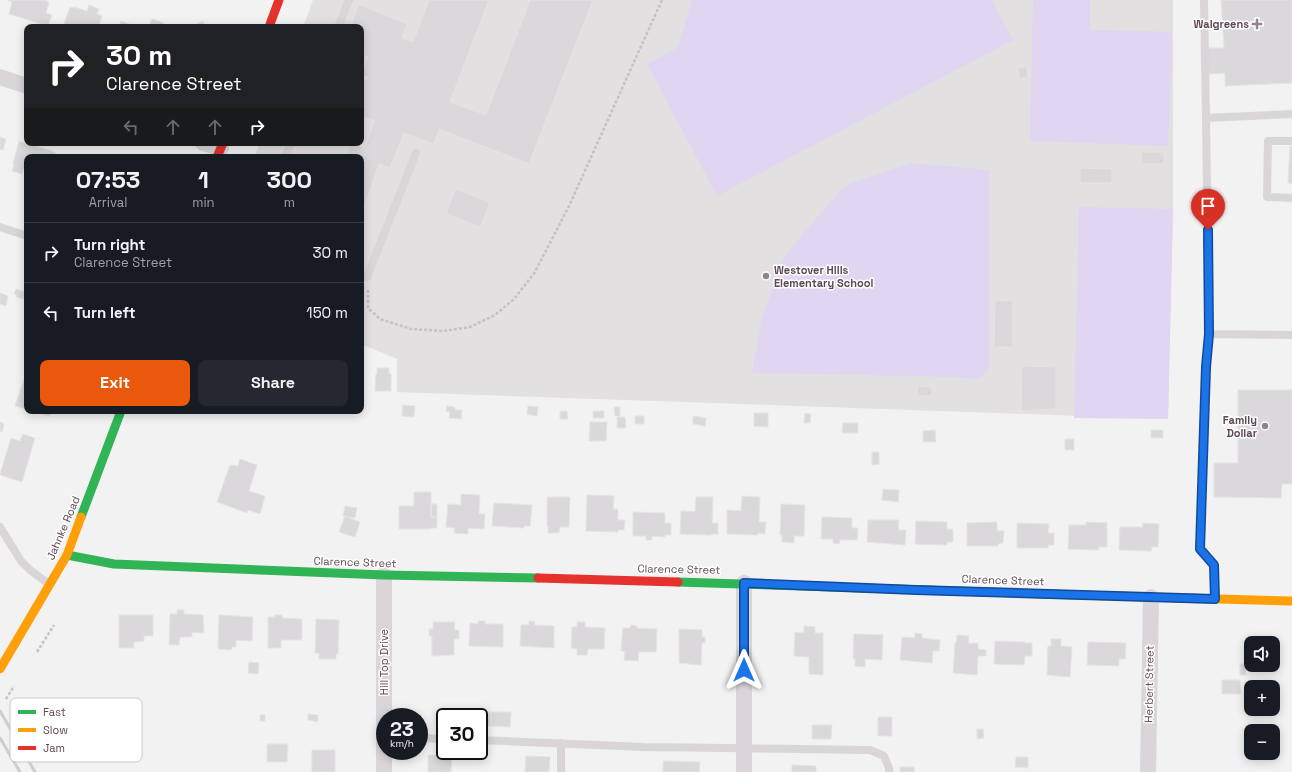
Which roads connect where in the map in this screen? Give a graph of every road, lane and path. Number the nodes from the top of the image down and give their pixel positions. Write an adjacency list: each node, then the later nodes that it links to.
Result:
1 (279, 0): 5 (street)
2 (349, 0): 6 (lane)
3 (662, 0): 18 (path)
4 (1204, 0): 10 (lane)
5 (270, 24)
6 (339, 24)
7 (0, 77): 8 (street)
8 (24, 85)
9 (1292, 114): 10 (lane)
10 (1206, 118): 19 (lane)
11 (1292, 141): 15 (lane)
12 (210, 146): 13 (street)
13 (220, 150)
14 (416, 153): 18 (lane)
15 (1292, 198)
16 (0, 227): 17 (lane)
17 (24, 235)
18 (364, 276)
19 (1209, 334): 20 (lane); 28 (lane)
20 (1292, 335)
21 (120, 414): 23 (street, Jahnke Road)
22 (0, 527): 26 (lane)
23 (66, 555): 24 (street, Clarence Street); 26 (street, Jahnke Road)
24 (384, 575): 25 (street, Clarence Street); 33 (street, Hill Top Drive)
25 (744, 583): 27 (street, Clarence Street); 36 (street)
26 (50, 585): 32 (street, Jahnke Road)
27 (1151, 597): 28 (street, Clarence Street); 42 (street, Herbert Street)
28 (1215, 599): 29 (street, Clarence Street)
29 (1292, 601)
30 (54, 625): 31 (path)
31 (33, 658)
32 (0, 669)
33 (384, 708)
34 (488, 740): 35 (lane)
35 (561, 743): 36 (lane); 39 (lane)
36 (744, 749): 40 (street); 41 (lane)
37 (384, 760): 38 (street, Hill Top Drive)
38 (384, 772)
39 (561, 772)
40 (744, 772)
41 (889, 772)
42 (1148, 772)

